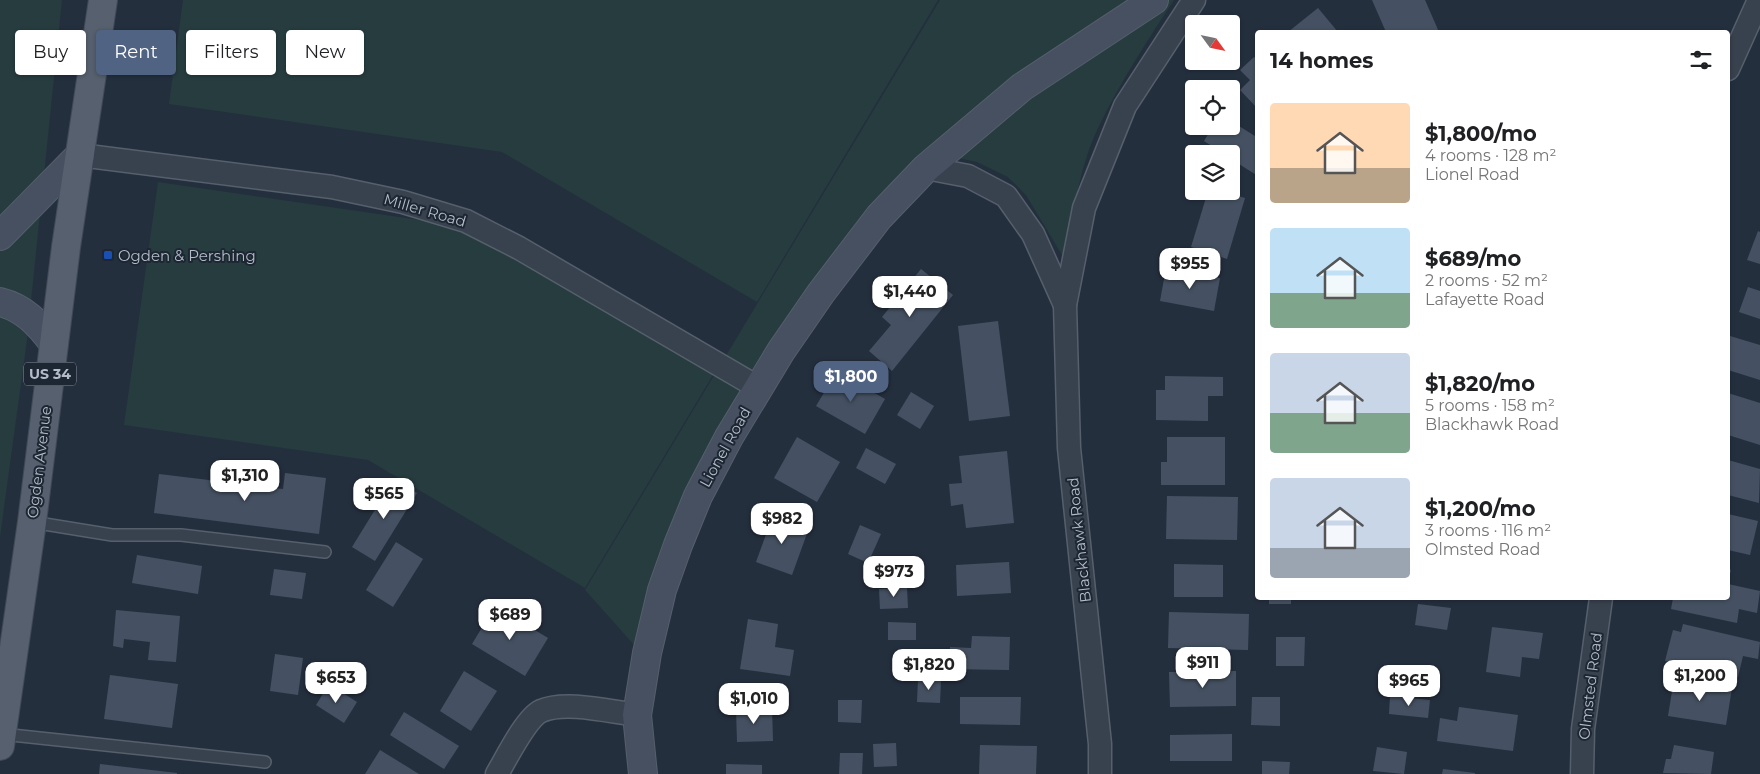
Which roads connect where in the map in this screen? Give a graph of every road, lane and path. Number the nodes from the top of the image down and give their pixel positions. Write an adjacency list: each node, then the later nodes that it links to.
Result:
1 (1154, 0): 7 (street, Lionel Road)
2 (1194, 0): 10 (street, Blackhawk Road)
3 (1759, 0): 5 (street)
4 (103, 1): 6 (main road, Ogden Avenue / US 34)
5 (1730, 65)
6 (80, 156): 8 (street); 11 (main road, Ogden Avenue / US 34); 12 (street, Miller Road)
7 (926, 168): 10 (street, Blackhawk Road); 12 (street, Lionel Road)
8 (0, 236)
9 (0, 302): 11 (street)
10 (1065, 305): 21 (street, Blackhawk Road)
11 (54, 343): 13 (main road, Ogden Avenue / US 34)
12 (759, 388): 16 (street, Lionel Road)
13 (32, 522): 14 (lane); 17 (main road, Ogden Avenue / US 34)
14 (325, 552)
15 (1602, 600): 22 (street, Olmsted Road)
16 (637, 716): 19 (street); 20 (street, Lionel Road)
17 (1, 740): 18 (lane)
18 (265, 762)
19 (497, 774)
20 (643, 774)
21 (1100, 774)
22 (1582, 774)

